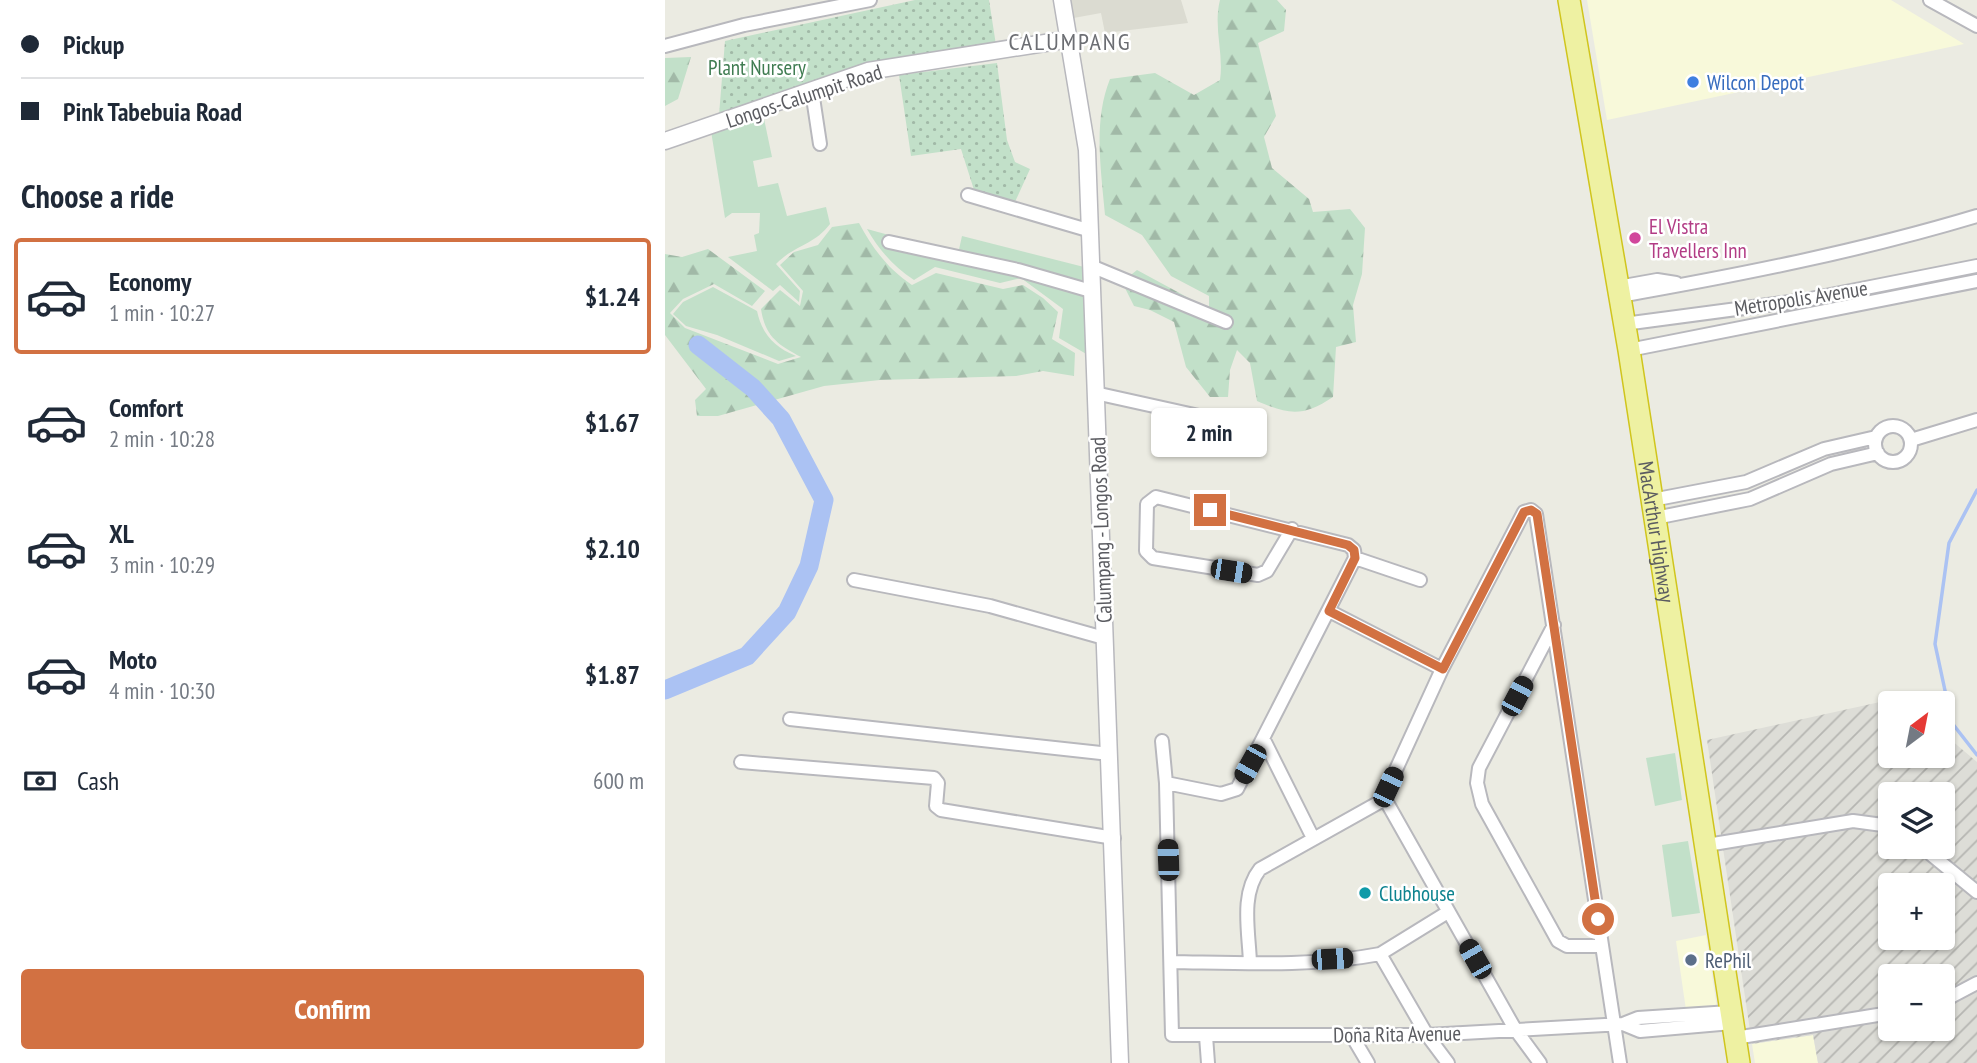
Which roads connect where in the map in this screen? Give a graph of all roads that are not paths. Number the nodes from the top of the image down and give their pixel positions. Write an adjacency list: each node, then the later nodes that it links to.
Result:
1 (870, 0): 7 (street)
2 (1062, 0): 6 (street, Calumpang - Longos Road)
3 (1569, 0): 19 (highway, MacArthur Highway)
4 (1937, 2): 5 (street)
5 (1976, 24)
6 (1070, 39): 8 (street, Longos-Calumpit Road); 13 (street, Calumpang - Longos Road)
7 (665, 46)
8 (812, 91): 9 (street, Longos-Calumpit Road); 10 (street)
9 (665, 141)
10 (820, 144)
11 (968, 195): 13 (street)
12 (1977, 216): 19 (street)
13 (1091, 232): 16 (street, Calumpang - Longos Road)
14 (889, 242): 18 (street)
15 (1977, 266): 20 (street, Metropolis Avenue)
16 (1091, 267): 18 (street, Calumpang - Longos Road); 21 (street)
17 (1977, 281): 23 (street, Metropolis Avenue)
18 (1091, 291): 25 (street, Calumpang - Longos Road)
19 (1619, 291): 22 (highway, MacArthur Highway)
20 (1651, 320): 22 (street, Metropolis Avenue); 23 (street)
21 (1226, 322)
22 (1625, 324): 24 (highway, MacArthur Highway)
23 (1657, 344): 24 (street, Metropolis Avenue)
24 (1629, 350): 33 (highway, MacArthur Highway)
25 (1095, 393): 26 (street); 40 (street, Calumpang - Longos Road)
26 (1208, 418)
27 (1977, 420): 29 (street)
28 (1876, 436): 29 (street); 30 (street); 31 (street)
29 (1911, 440): 30 (street)
30 (1878, 453): 32 (street)
31 (1746, 482): 32 (street); 33 (street)
32 (1750, 499): 33 (street)
33 (1654, 509): 52 (highway, MacArthur Highway)
34 (1291, 529): 34 (street); 35 (street)
35 (1355, 558): 37 (street); 38 (street)
36 (854, 580): 40 (street)
37 (1420, 580)
38 (1329, 611): 41 (street); 43 (street)
39 (1554, 625): 41 (street); 56 (street); 56 (street)
40 (1104, 638): 45 (street, Calumpang - Longos Road)
41 (1443, 669): 48 (street)
42 (790, 719): 45 (street)
43 (1264, 740): 47 (street); 51 (street)
44 (1162, 741): 47 (street)
45 (1110, 754): 50 (street, Calumpang - Longos Road)
46 (741, 762): 50 (street)
47 (1166, 783): 58 (street)
48 (1385, 799): 51 (street); 55 (street)
49 (1878, 824): 52 (street)
50 (1114, 838): 69 (street, Calumpang - Longos Road)
51 (1313, 838): 59 (street)
52 (1707, 845): 63 (highway, MacArthur Highway)
53 (1937, 859): 54 (street)
54 (1977, 892)
55 (1448, 912): 57 (street); 65 (street)
56 (1602, 946): 64 (street)
57 (1380, 954): 59 (street); 66 (street)
58 (1172, 962): 59 (street); 67 (street, Doña Rita Avenue)
59 (1249, 962)
60 (1977, 983): 61 (street)
61 (1955, 995)
62 (1878, 1014): 63 (street, Doña Rita Avenue)
63 (1733, 1024): 64 (street, Doña Rita Avenue); 75 (highway, MacArthur Highway)
64 (1618, 1025): 65 (street, Doña Rita Avenue); 74 (street)
65 (1515, 1029): 66 (street, Doña Rita Avenue); 73 (street)
66 (1427, 1035): 68 (street, Doña Rita Avenue); 72 (street)
67 (1206, 1036): 68 (street, Doña Rita Avenue); 70 (street)
68 (1352, 1036): 71 (street)
69 (1120, 1063)
70 (1208, 1063)
71 (1368, 1063)
72 (1448, 1063)
73 (1540, 1063)
74 (1620, 1063)
75 (1739, 1063)

